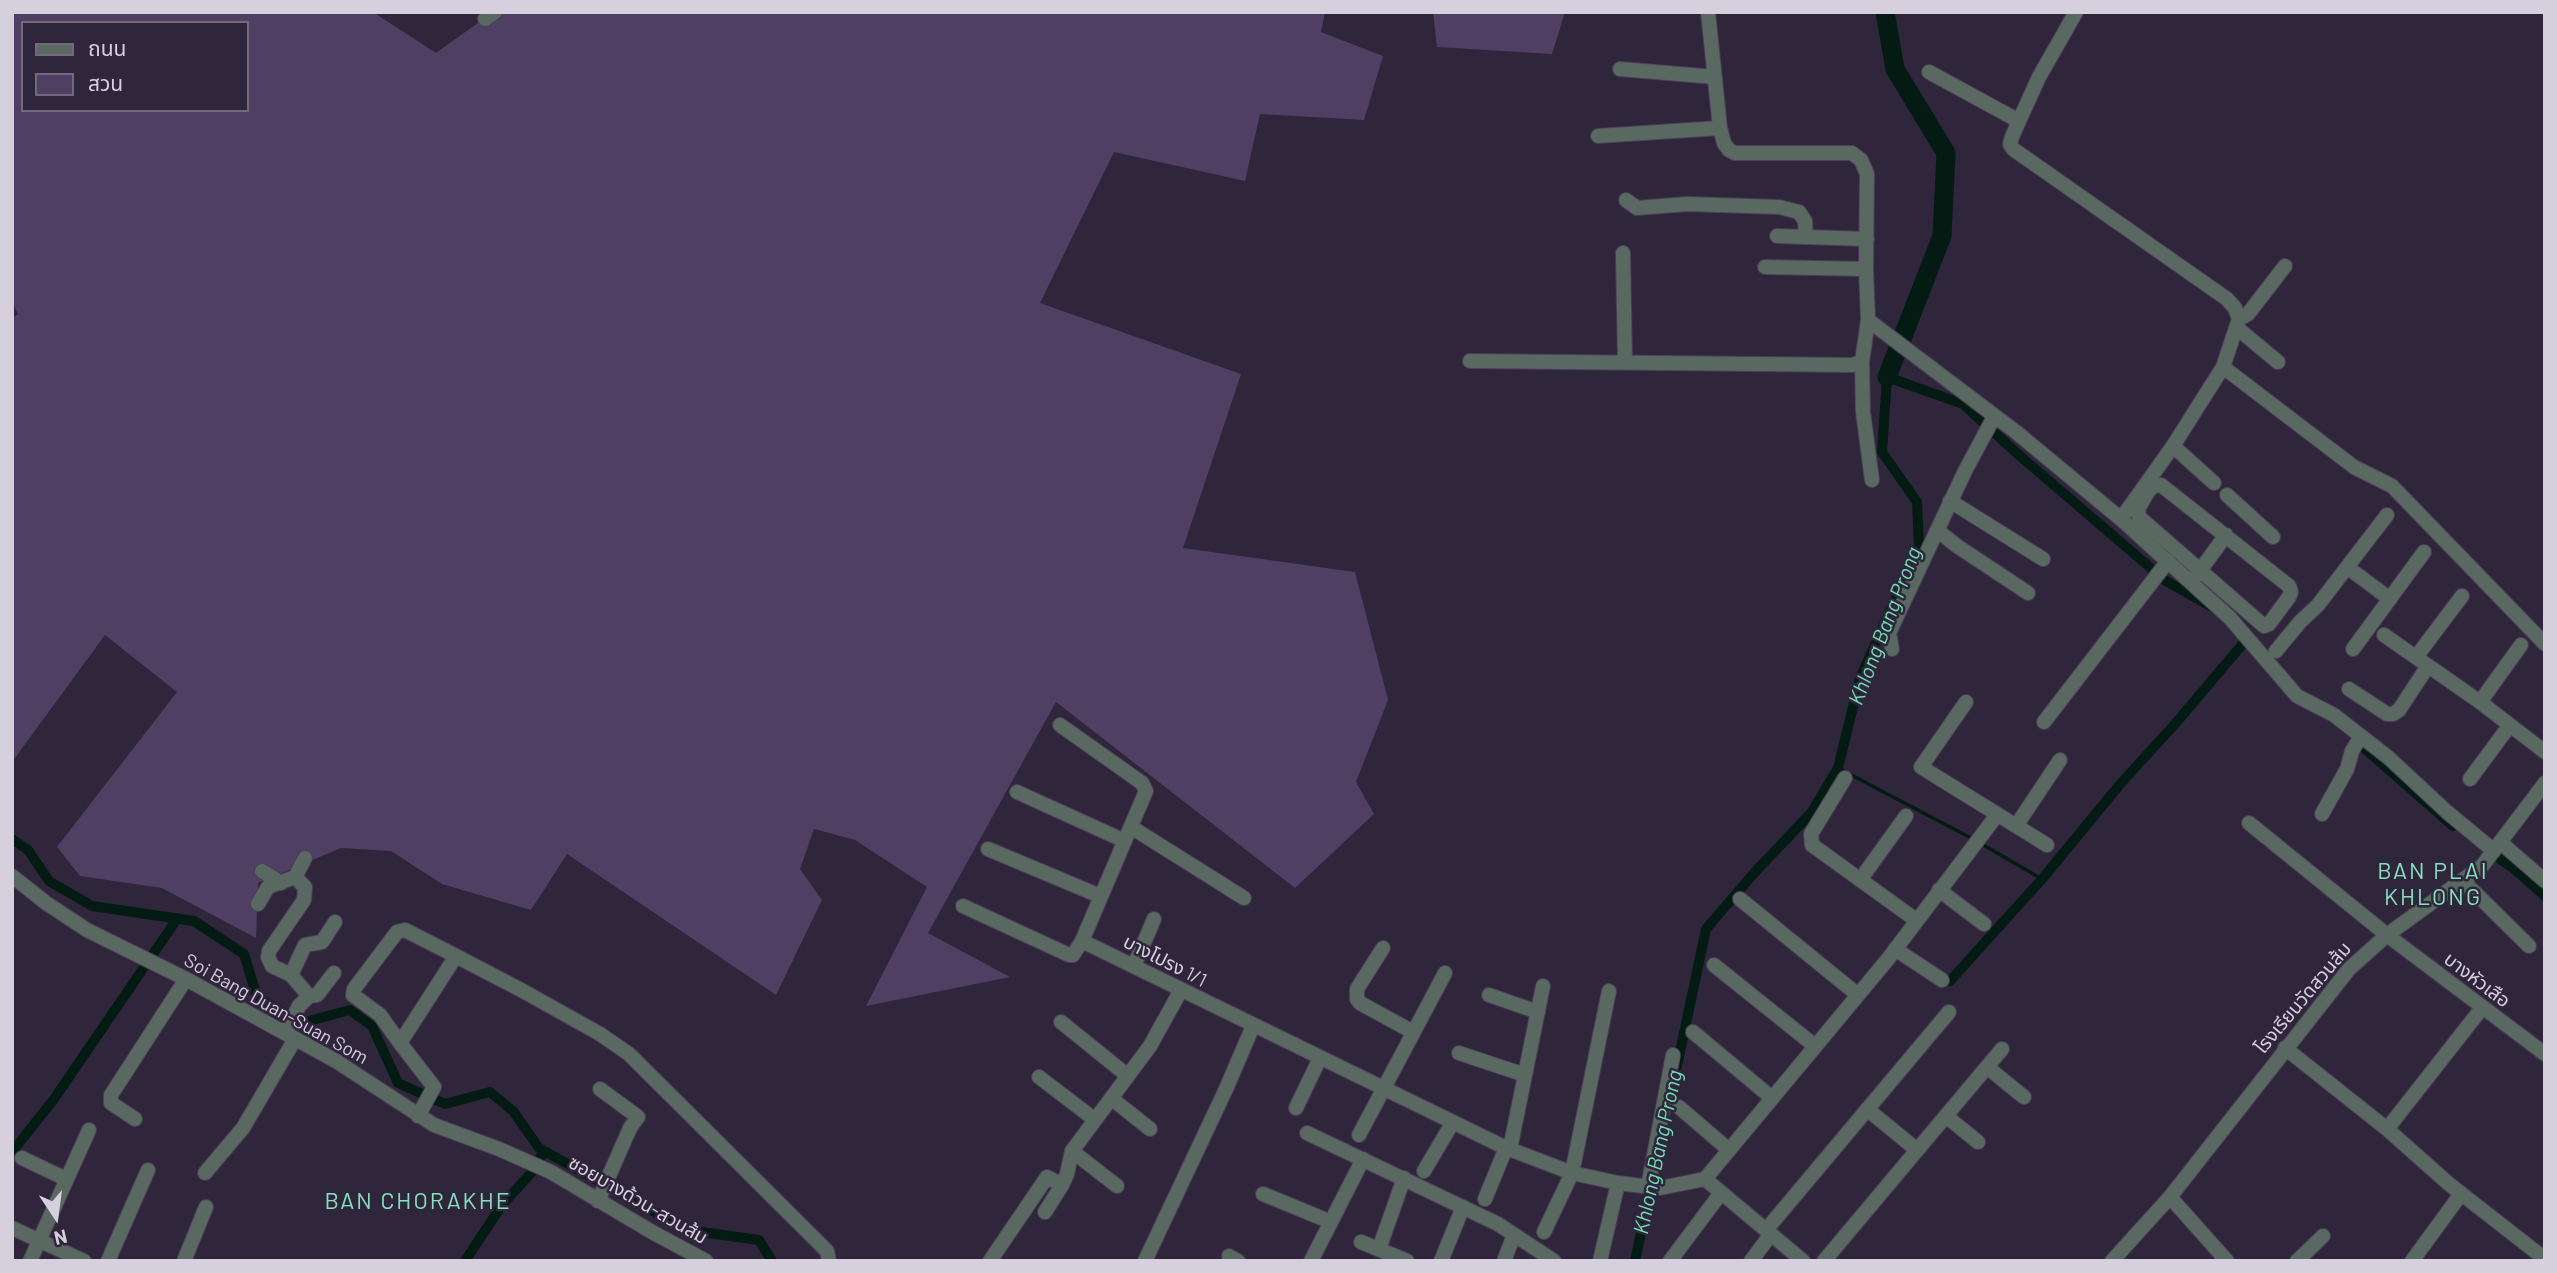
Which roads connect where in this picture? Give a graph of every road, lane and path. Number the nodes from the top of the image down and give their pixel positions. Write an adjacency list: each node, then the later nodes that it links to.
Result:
1 (1708, 12): 5 (street)
2 (2076, 12): 6 (street)
3 (1620, 69): 5 (street)
4 (1928, 72): 6 (street)
5 (1715, 77): 7 (street)
6 (2019, 121): 18 (street)
7 (1720, 128): 8 (street); 12 (street)
8 (1598, 136)
9 (1626, 200): 11 (street)
10 (1777, 236): 11 (street)
11 (1807, 237): 12 (street)
12 (1867, 239): 16 (street)
13 (1623, 253): 22 (street)
14 (1766, 267): 16 (street)
15 (2285, 267): 18 (street)
16 (1866, 269): 17 (street)
17 (1874, 324): 20 (street); 24 (street)
18 (2238, 324): 21 (street); 23 (street)
19 (1470, 361): 22 (street)
20 (1862, 362): 22 (street); 26 (street)
21 (2278, 362)
22 (1625, 363)
23 (2223, 367): 25 (street); 45 (street)
24 (1989, 425): 29 (street); 31 (street)
25 (2173, 446): 27 (street); 31 (street)
26 (1872, 480)
27 (2214, 482)
28 (2227, 495): 34 (street)
29 (1951, 501): 32 (street); 36 (street)
30 (2387, 515): 37 (street)
31 (2121, 519): 39 (street)
32 (1937, 530): 41 (street); 47 (street)
33 (2226, 535): 38 (street); 38 (street); 38 (street)
34 (2273, 537)
35 (2424, 552): 43 (street)
36 (2043, 559)
37 (2347, 567): 43 (street); 49 (street)
38 (2200, 569): 40 (street)
39 (2160, 570): 40 (street); 54 (street)
40 (2192, 583): 49 (street)
41 (2028, 593)
42 (2462, 596): 50 (street)
43 (2390, 599): 48 (street)
44 (2384, 635): 50 (street)
45 (2545, 644)
46 (2521, 645): 53 (street)
47 (1892, 649)
48 (2353, 649)
49 (2272, 657): 57 (street)
50 (2422, 661): 51 (street); 53 (street)
51 (2349, 689)
52 (1966, 702): 65 (street)
53 (2480, 702): 56 (street)
54 (2045, 722)
55 (1060, 724): 69 (street)
56 (2510, 725): 58 (street); 61 (street)
57 (2361, 736): 64 (street); 72 (street)
58 (2545, 752)
59 (2060, 760): 68 (street)
60 (1845, 778): 78 (street)
61 (2470, 779)
62 (2545, 783): 72 (street, โรงเรียนวัดสวนส้ม)
63 (1017, 792): 70 (street)
64 (2322, 814)
65 (1997, 815): 68 (street); 82 (street)
66 (1906, 816): 78 (street)
67 (2249, 823): 92 (street, บางหัวเสือ)
68 (2016, 826): 71 (street)
69 (1131, 827): 70 (street); 84 (street)
70 (1125, 841): 83 (street)
71 (2047, 845)
72 (2497, 847): 79 (street, โรงเรียนวัดสวนส้ม); 80 (street)
73 (988, 849): 83 (street)
74 (305, 858): 77 (street)
75 (262, 871): 81 (street)
76 (12, 876): 103 (street, Soi Bang Duan-Suan Som)
77 (295, 877): 81 (street); 102 (street)
78 (1860, 880): 89 (street)
79 (2463, 881): 92 (street, โรงเรียนวัดสวนส้ม); 94 (street)
80 (2545, 881)
81 (281, 883): 86 (street)
82 (1939, 890): 89 (street); 91 (street)
83 (1100, 896): 93 (street)
84 (1244, 898)
85 (1740, 899): 109 (street)
86 (258, 904)
87 (963, 906): 93 (street)
88 (1154, 919): 99 (street)
89 (1916, 920): 96 (street)
90 (335, 922): 102 (street)
91 (1984, 924)
92 (2387, 934): 111 (street, บางหัวเสือ); 121 (street, โรงเรียนวัดสวนส้ม)
93 (1088, 943): 99 (street, บางโปรง 1/1)
94 (2529, 946)
95 (1383, 948): 117 (street)
96 (1895, 949): 104 (street); 109 (street)
97 (456, 956): 119 (street); 119 (street); 192 (street)
98 (1714, 965): 120 (street)
99 (1134, 966): 106 (street, บางโปรง 1/1)
100 (334, 973): 110 (street)
101 (1445, 973): 117 (street)
102 (291, 975): 110 (street)
103 (186, 979): 116 (street, Soi Bang Duan-Suan Som); 141 (street)
104 (1942, 980)
105 (1543, 986): 112 (street)
106 (1181, 990): 115 (street, บางโปรง 1/1); 129 (street)
107 (1609, 991): 160 (street)
108 (1489, 995): 112 (street)
109 (1858, 995): 120 (street)
110 (304, 1001): 116 (street)
111 (2482, 1008): 124 (street, บางหัวเสือ); 145 (street)
112 (1538, 1012): 128 (street)
113 (1949, 1012): 138 (street)
114 (1061, 1022): 129 (street)
115 (1253, 1026): 126 (street, บางโปรง 1/1); 194 (street)
116 (290, 1032): 139 (street, Soi Bang Duan-Suan Som); 159 (street)
117 (1413, 1032): 131 (street)
118 (1693, 1032): 135 (street)
119 (400, 1043): 139 (street)
120 (1815, 1046): 135 (street)
121 (2285, 1048): 145 (street); 172 (street, โรงเรียนวัดสวนส้ม)
122 (2002, 1049): 127 (street)
123 (1459, 1052): 128 (street)
124 (2545, 1054)
125 (1673, 1055): 167 (street)
126 (1320, 1058): 131 (street, บางโปรง 1/1); 137 (street)
127 (1987, 1067): 133 (street); 140 (street)
128 (1525, 1075): 150 (street)
129 (1128, 1076): 134 (street)
130 (1039, 1077): 142 (street)
131 (1382, 1088): 143 (street, บางโปรง 1/1); 148 (street)
132 (600, 1089): 171 (street)
133 (2024, 1097)
134 (1111, 1098): 142 (street); 144 (street)
135 (1772, 1098): 151 (street)
136 (1679, 1107): 151 (street)
137 (1296, 1108)
138 (1867, 1109): 152 (street); 180 (street)
139 (419, 1113): 156 (street, Soi Bang Duan-Suan Som)
140 (1946, 1116): 149 (street); 152 (street)
141 (135, 1119)
142 (1094, 1119): 153 (street)
143 (1453, 1122): 150 (street, บางโปรง 1/1); 158 (street)
144 (1150, 1129)
145 (2387, 1129): 170 (street)
146 (89, 1130): 162 (street)
147 (1307, 1133): 155 (street)
148 (1359, 1135)
149 (1978, 1142)
150 (1508, 1149): 160 (street, บางโปรง 1/1); 173 (street)
151 (1729, 1150): 163 (street)
152 (1917, 1150): 204 (street)
153 (1072, 1151): 165 (street); 166 (street)
154 (22, 1158): 162 (street)
155 (1363, 1159): 161 (street); 177 (street)
156 (528, 1161): 171 (street, ซอยบางด้วน-สวนส้ม)
157 (148, 1170): 189 (street)
158 (1424, 1171)
159 (205, 1173)
160 (1572, 1173): 164 (street, บางโปรง 1/1); 179 (street)
161 (1404, 1178): 175 (street); 185 (street)
162 (66, 1179): 183 (street)
163 (1705, 1179): 167 (street, บางโปรง 1/1); 168 (street)
164 (1618, 1183): 167 (street, บางโปรง 1/1); 200 (street)
165 (1062, 1185): 176 (street); 193 (street)
166 (1117, 1186)
167 (1650, 1187)
168 (1721, 1193): 180 (street); 201 (street)
169 (1263, 1194): 177 (street)
170 (2462, 1194): 186 (street); 208 (street)
171 (600, 1197): 191 (street, ซอยบางด้วน-สวนส้ม)
172 (2170, 1197): 205 (street, โรงเรียนวัดสวนส้ม); 206 (street)
173 (1485, 1199)
174 (206, 1207): 190 (street)
175 (1463, 1207): 181 (street); 197 (street)
176 (1045, 1212)
177 (1331, 1222): 195 (street)
178 (12, 1228): 183 (street)
179 (1544, 1232)
180 (1768, 1232): 202 (street); 203 (street)
181 (1514, 1235): 198 (street); 199 (street)
182 (2323, 1236): 207 (street)
183 (39, 1240): 187 (street); 188 (street)
184 (1361, 1242): 185 (street)
185 (1379, 1249): 196 (street)
186 (2545, 1259)
187 (30, 1261)
188 (84, 1261)
189 (108, 1261)
190 (184, 1261)
191 (706, 1261)
192 (829, 1261)
193 (990, 1261)
194 (1145, 1261)
195 (1311, 1261)
196 (1407, 1261)
197 (1441, 1261)
198 (1504, 1261)
199 (1554, 1261)
200 (1600, 1261)
201 (1670, 1261)
202 (1751, 1261)
203 (1803, 1261)
204 (1824, 1261)
205 (2112, 1261)
206 (2227, 1261)
207 (2297, 1261)
208 (2412, 1261)

